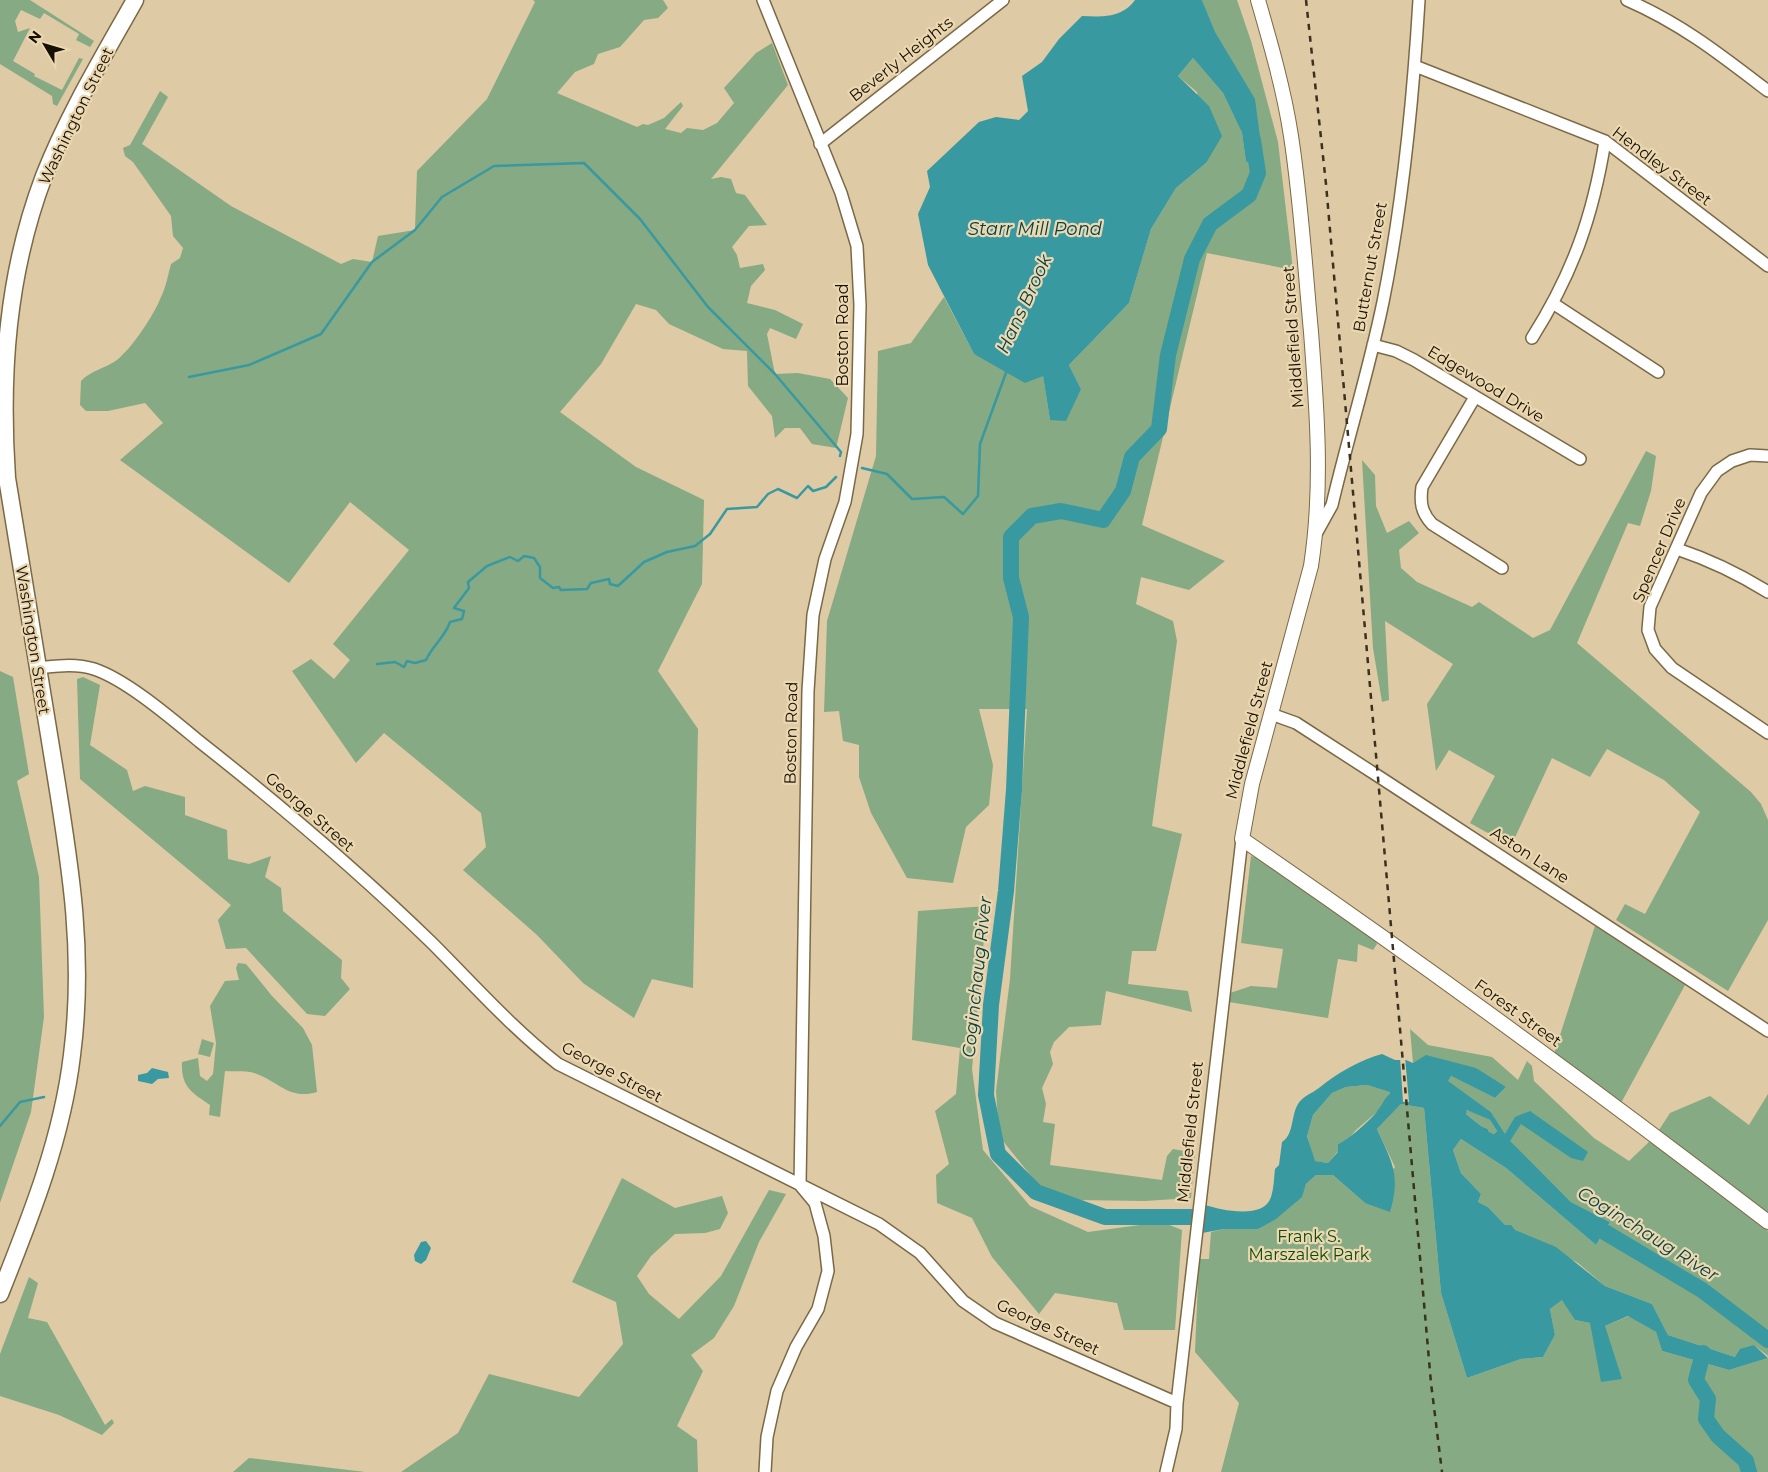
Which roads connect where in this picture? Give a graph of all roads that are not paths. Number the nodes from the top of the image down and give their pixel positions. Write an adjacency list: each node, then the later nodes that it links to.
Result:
1 (135, 0): 15 (highway, Washington Street)
2 (763, 0): 10 (street, Boston Road)
3 (1003, 0): 10 (street, Beverly Heights)
4 (1258, 0): 20 (main road, Middlefield Street)
5 (1419, 0): 7 (street, Butternut Street)
6 (1627, 0): 8 (street)
7 (1415, 66): 9 (street, Hendley Street); 14 (street, Butternut Street)
8 (1768, 91)
9 (1605, 141): 11 (street, Hendley Street); 12 (street)
10 (820, 144): 29 (street, Boston Road)
11 (1768, 266)
12 (1554, 304): 13 (street); 16 (street)
13 (1532, 338)
14 (1373, 345): 17 (street, Edgewood Drive); 20 (street, Butternut Street)
15 (1, 352): 24 (highway, Washington Street)
16 (1658, 372)
17 (1475, 397): 19 (street, Edgewood Drive); 22 (street)
18 (1768, 456): 21 (street, Spencer Drive)
19 (1580, 459)
20 (1316, 532): 25 (main road, Middlefield Street)
21 (1677, 549): 23 (street); 26 (street, Spencer Drive)
22 (1502, 568)
23 (1768, 592)
24 (38, 668): 29 (street, George Street); 31 (highway, Washington Street)
25 (1271, 714): 27 (main road, Middlefield Street); 28 (street, Aston Lane)
26 (1768, 733)
27 (1242, 839): 30 (main road, Forest Street); 32 (street, Middlefield Street)
28 (1768, 1031)
29 (800, 1184): 32 (street, George Street); 33 (street)
30 (1768, 1222)
31 (0, 1294)
32 (1177, 1403): 34 (street, Middlefield Street)
33 (765, 1472)
34 (1166, 1472)

